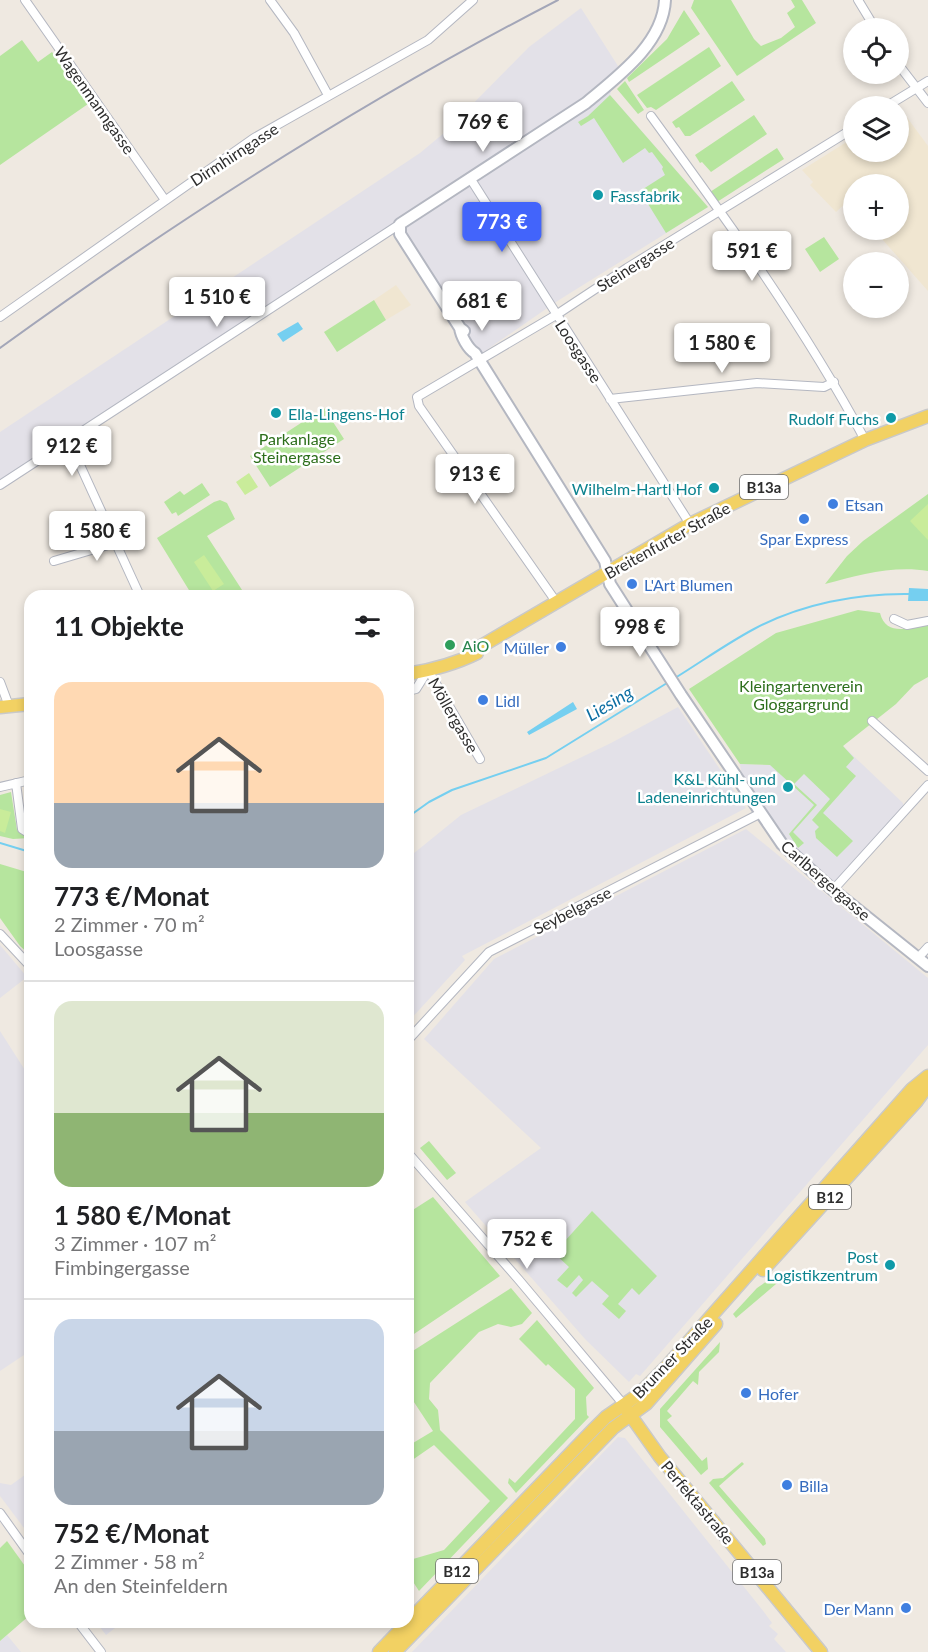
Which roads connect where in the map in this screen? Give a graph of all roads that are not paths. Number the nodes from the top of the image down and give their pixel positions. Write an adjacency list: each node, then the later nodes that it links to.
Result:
1 (25, 0): 16 (street, Wagenmanngasse)
2 (270, 0): 10 (street)
3 (473, 0): 10 (street, Dirmhirngasse)
4 (665, 0): 15 (street)
5 (858, 0): 6 (street)
6 (869, 18)
7 (909, 79): 9 (street)
8 (928, 81): 9 (street)
9 (916, 88): 11 (street); 12 (street)
10 (328, 95): 16 (street, Dirmhirngasse)
11 (903, 96)
12 (928, 104)
13 (651, 116): 17 (street)
14 (843, 135): 17 (street, Steinergasse)
15 (470, 178): 18 (street); 19 (street, Loosgasse)
16 (165, 200): 20 (street, Dirmhirngasse)
17 (718, 211): 19 (street, Steinergasse); 22 (street)
18 (400, 224): 21 (street); 26 (street)
19 (556, 315): 21 (street, Steinergasse); 23 (street, Loosgasse)
20 (0, 317)
21 (478, 357): 32 (street); 34 (street, Steinergasse)
22 (834, 382): 23 (street); 25 (street)
23 (610, 399): 28 (street, Loosgasse)
24 (928, 416): 25 (main road, Breitenfurter Straße / B13a)
25 (865, 440): 28 (main road, Breitenfurter Straße / B13a)
26 (69, 441): 27 (street); 30 (street)
27 (0, 485)
28 (690, 524): 32 (main road, Breitenfurter Straße / B13a)
29 (132, 538): 30 (street)
30 (117, 543): 31 (street); 33 (street)
31 (54, 561)
32 (607, 572): 34 (main road, Breitenfurter Straße / B13a); 50 (street, Carlbergergasse)
33 (137, 590)
34 (557, 603): 37 (main road, Breitenfurter Straße / B13a)
35 (894, 619): 36 (street)
36 (928, 621)
37 (428, 670): 38 (main road, Breitenfurter Straße / B13a); 40 (street); 44 (street, Möllergasse)
38 (414, 673)
39 (0, 682): 42 (street)
40 (414, 690)
41 (24, 704): 42 (main road)
42 (4, 706)
43 (872, 721): 45 (street)
44 (480, 759)
45 (928, 771)
46 (24, 781): 47 (street)
47 (16, 783): 48 (street); 51 (street)
48 (0, 787)
49 (927, 788): 52 (street)
50 (760, 813): 52 (street, Carlbergergasse); 58 (street, Seybelgasse)
51 (24, 830)
52 (833, 890): 55 (street, Carlbergergasse)
53 (0, 934): 56 (street)
54 (928, 947): 55 (street)
55 (918, 958): 57 (street, Carlbergergasse)
56 (24, 960)
57 (928, 966)
58 (414, 1033)
59 (928, 1077): 61 (main road, Brunner Straße / B12)
60 (414, 1160): 61 (street)
61 (627, 1410): 64 (main road, Brunner Straße / B12); 69 (main road, Brunner Straße / B12); 70 (main road, Perfektastraße / B13a)
62 (0, 1514): 63 (street)
63 (24, 1547)
64 (414, 1616)
65 (83, 1628): 67 (street)
66 (402, 1628): 68 (main road, Brunner Straße / B12)
67 (101, 1652)
68 (379, 1652)
69 (395, 1652)
70 (821, 1652)

